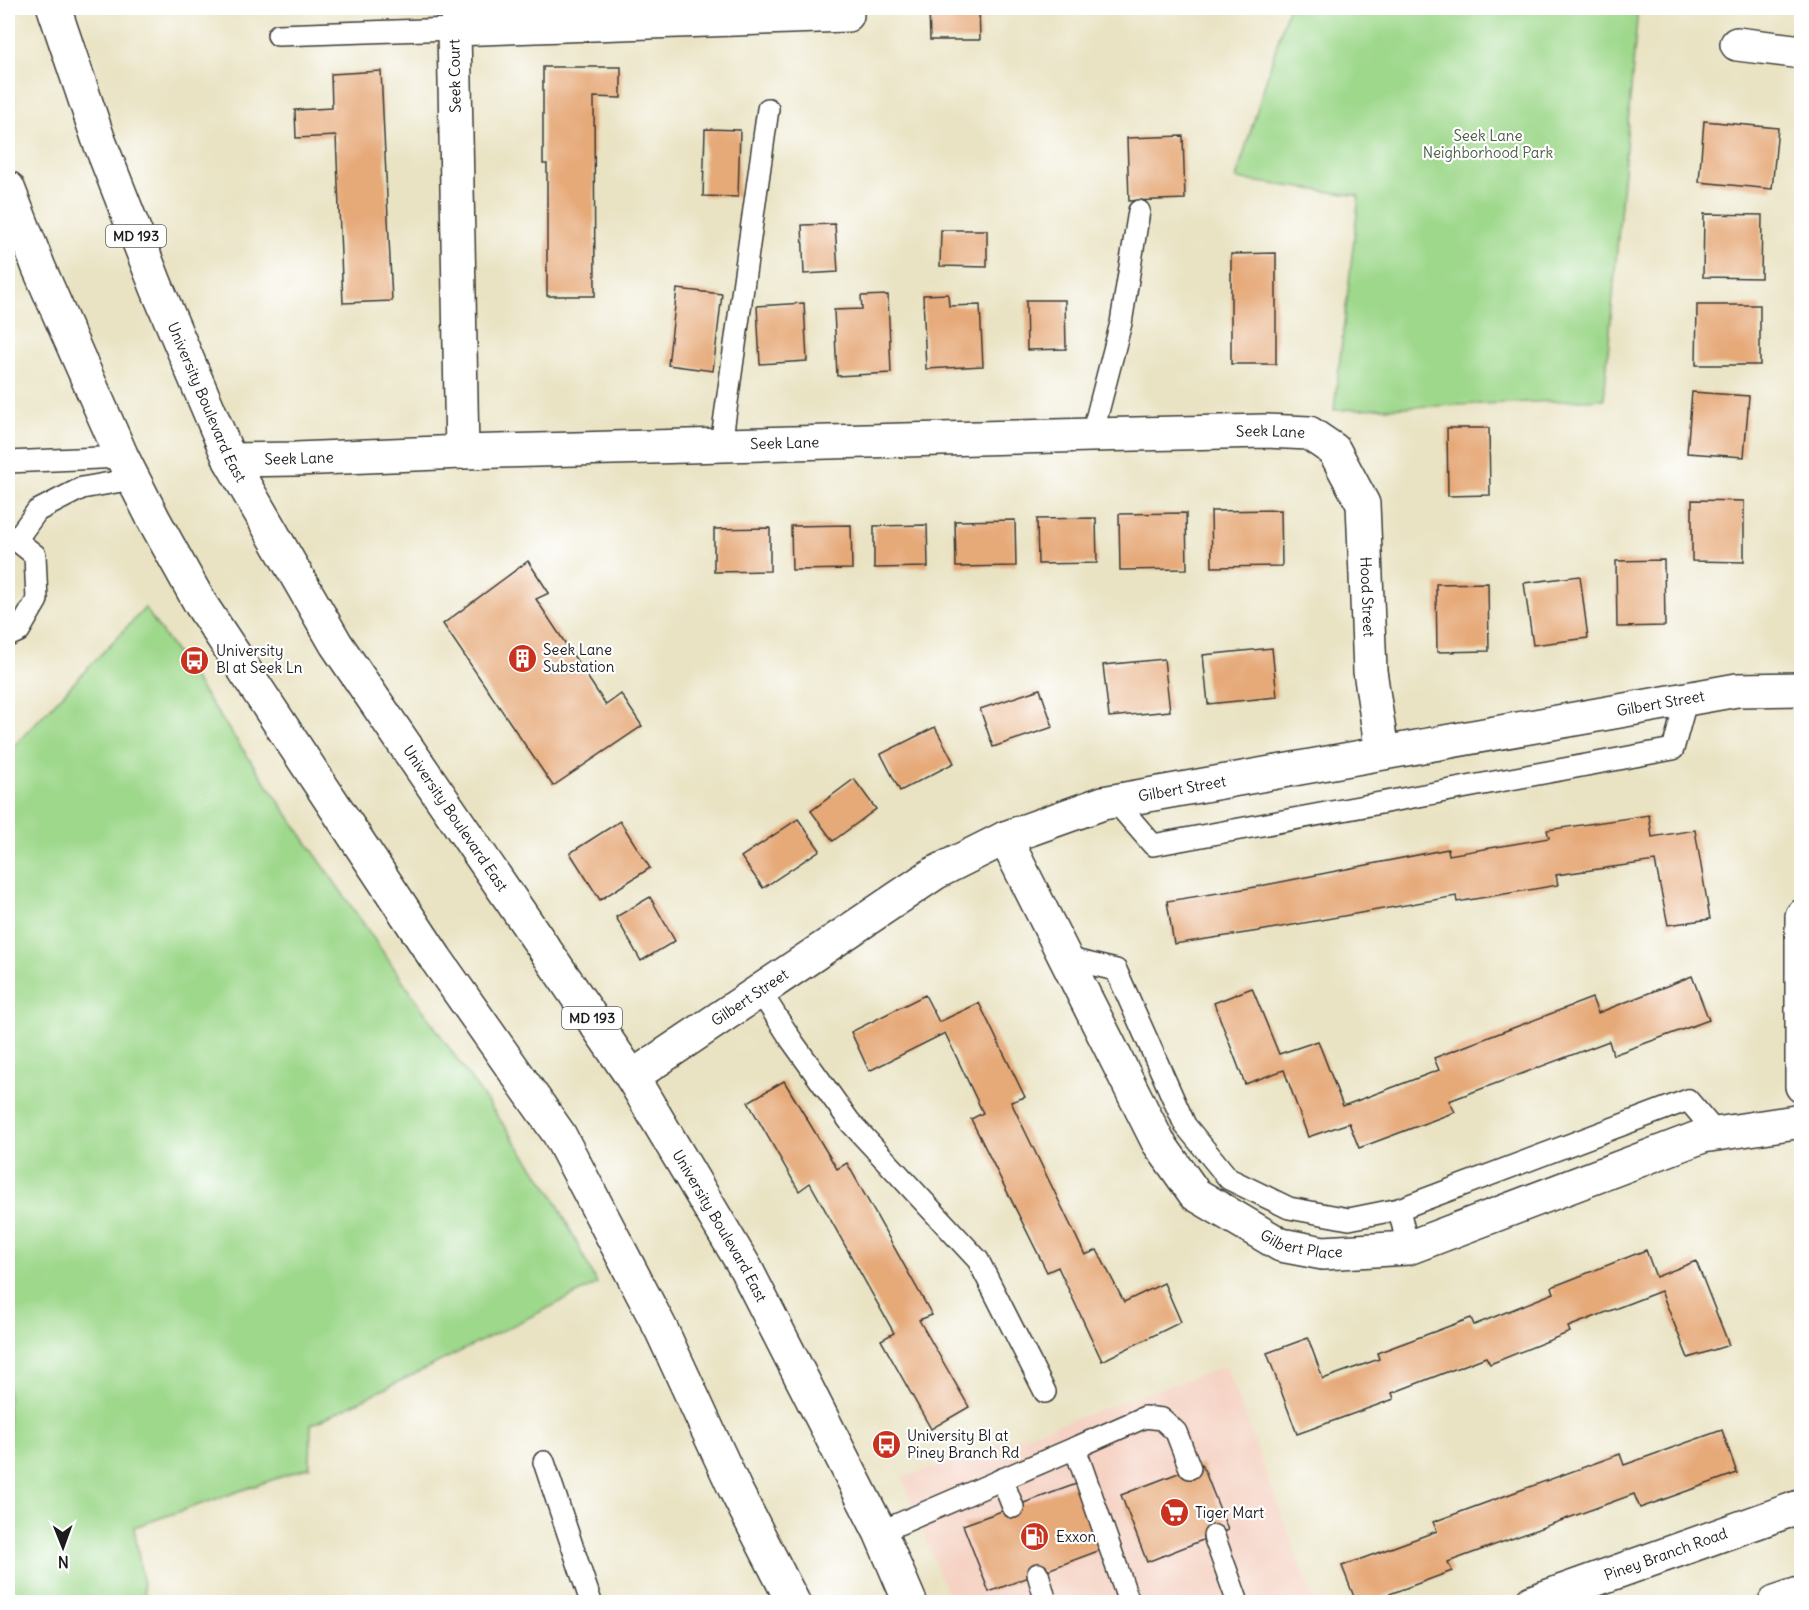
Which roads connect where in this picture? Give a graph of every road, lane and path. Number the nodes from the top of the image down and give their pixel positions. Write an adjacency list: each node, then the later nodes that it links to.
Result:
1 (54, 8): 14 (street, University Boulevard East / MD 193)
2 (847, 8): 3 (street, Seek Court)
3 (454, 29): 4 (lane); 13 (street, Seek Court)
4 (278, 35)
5 (1737, 44): 6 (street)
6 (1802, 52)
7 (768, 109): 11 (lane)
8 (8, 188): 16 (street)
9 (1139, 211): 10 (lane)
10 (1092, 435): 11 (street, Seek Lane); 12 (street, Seek Lane)
11 (721, 445): 13 (street, Seek Lane)
12 (1334, 450): 21 (street, Hood Street)
13 (462, 452): 14 (street, Seek Lane)
14 (230, 460): 26 (street, University Boulevard East / MD 193)
15 (8, 462): 16 (lane)
16 (127, 468): 17 (lane); 46 (street)
17 (12, 540): 18 (lane)
18 (8, 636)
19 (1802, 688): 20 (street, Gilbert Street)
20 (1687, 698): 21 (street, Gilbert Street); 22 (lane)
21 (1382, 752): 22 (street, Gilbert Street)
22 (1114, 801): 23 (street, Gilbert Street)
23 (1005, 838): 25 (street, Gilbert Street); 29 (street, Gilbert Place)
24 (1802, 916): 27 (street)
25 (760, 992): 26 (street, Gilbert Street); 33 (lane)
26 (632, 1077): 40 (street, University Boulevard East / MD 193)
27 (1802, 1086)
28 (1802, 1121): 30 (street, Gilbert Place)
29 (1172, 1134): 31 (lane); 32 (street, Gilbert Place)
30 (1717, 1134): 31 (lane); 32 (street, Gilbert Place)
31 (1399, 1209): 32 (lane)
32 (1408, 1248)
33 (1045, 1392)
34 (1075, 1448): 36 (lane); 37 (lane); 49 (lane)
35 (544, 1462): 45 (lane)
36 (1190, 1468)
37 (1002, 1479): 39 (lane); 40 (lane)
38 (1802, 1506): 50 (street, Piney Branch Road)
39 (1013, 1507)
40 (880, 1532): 47 (street, University Boulevard East / MD 193)
41 (1214, 1536): 44 (lane)
42 (1038, 1574): 48 (lane)
43 (1802, 1593): 51 (street)
44 (1237, 1600)
45 (591, 1602)
46 (793, 1602)
47 (910, 1602)
48 (1046, 1602)
49 (1129, 1602)
50 (1532, 1602)
51 (1775, 1602)

